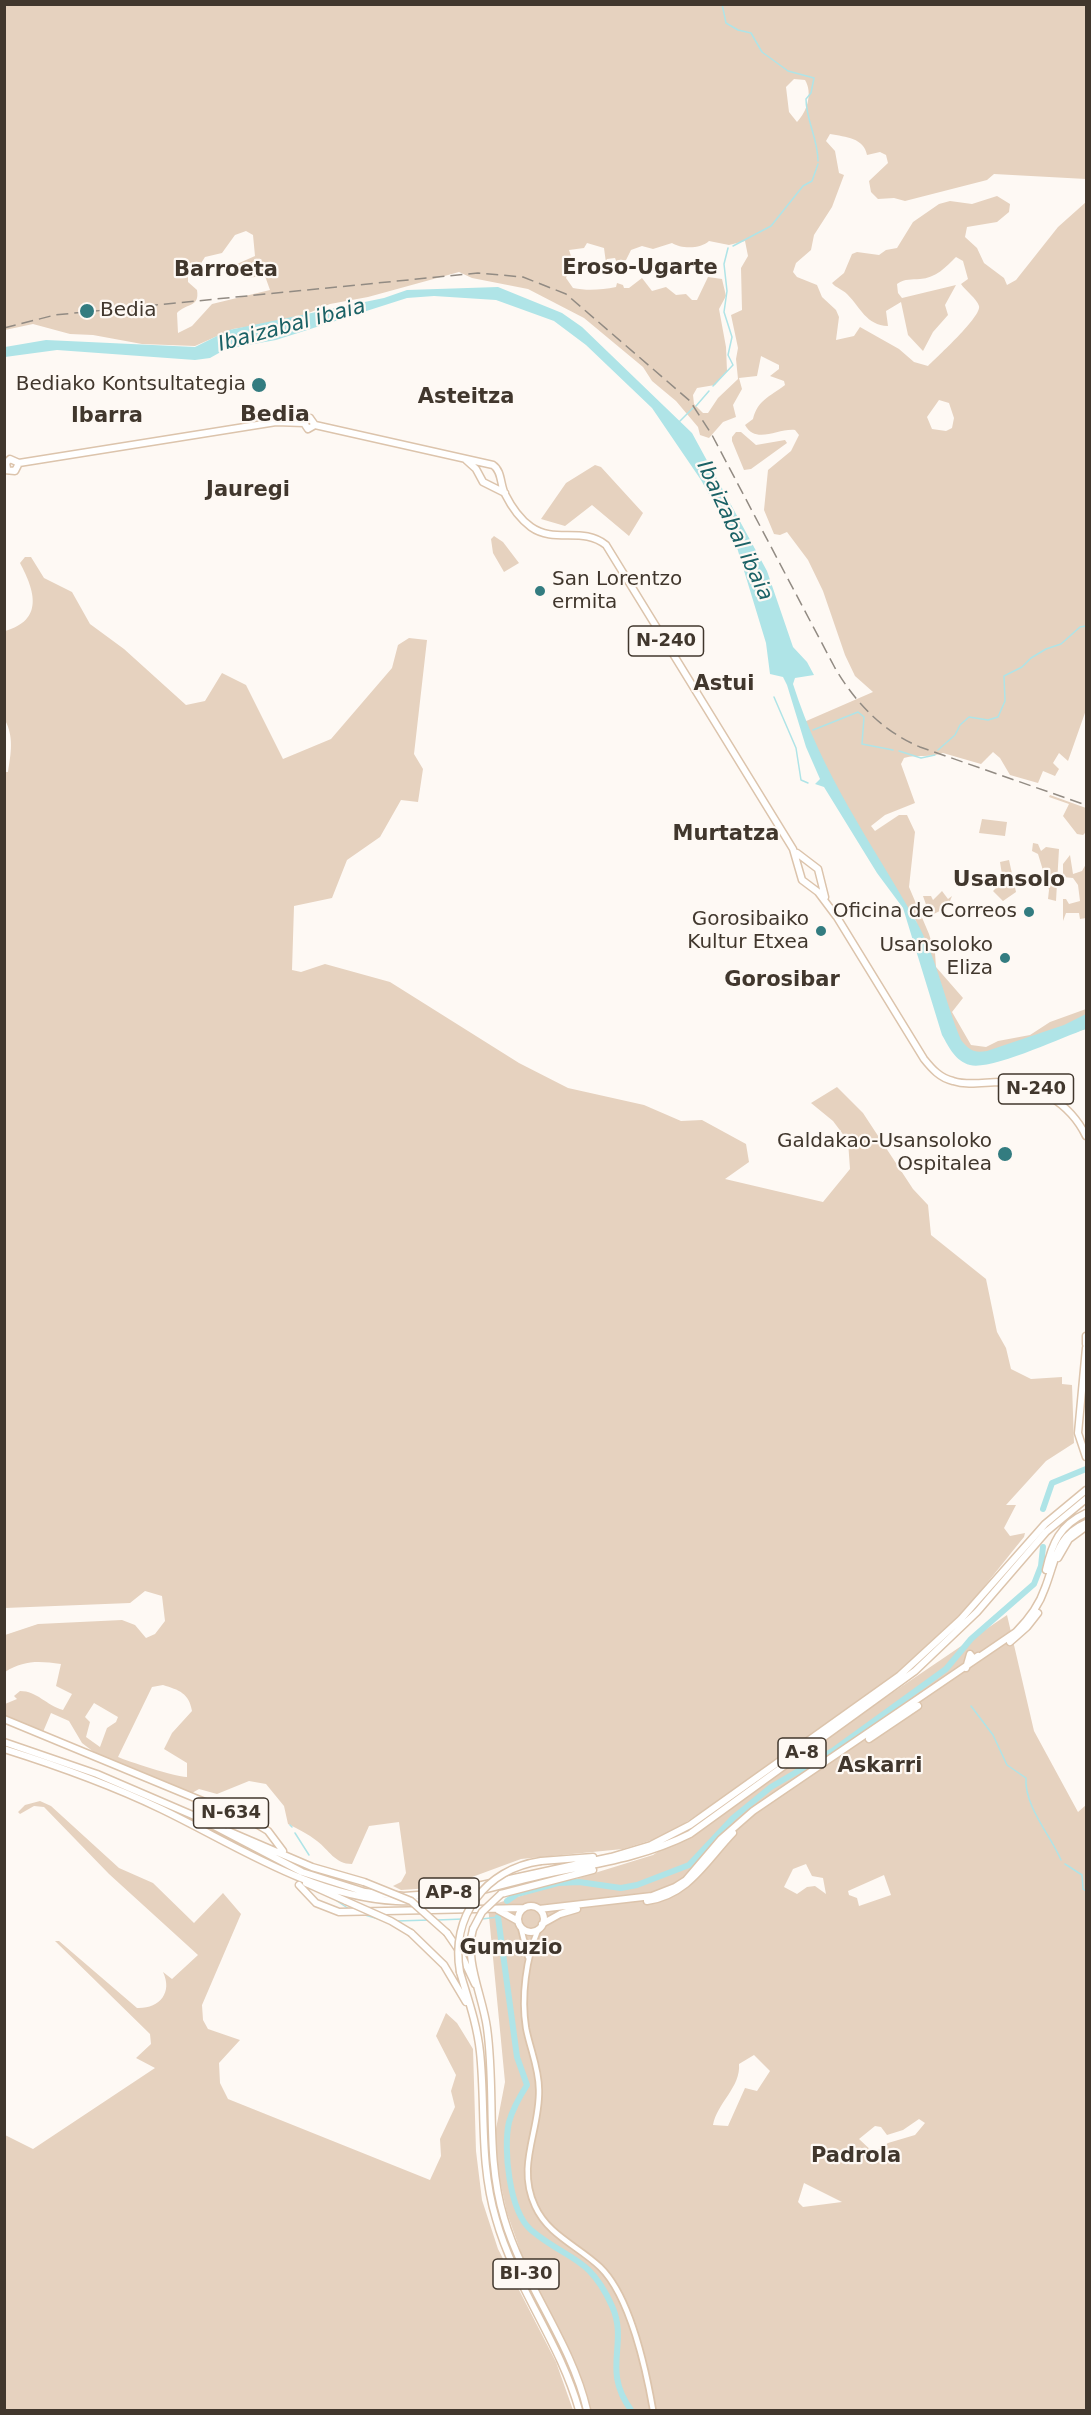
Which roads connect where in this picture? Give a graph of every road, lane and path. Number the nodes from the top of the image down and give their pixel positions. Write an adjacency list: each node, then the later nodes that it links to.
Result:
1 (463, 458): 2 (highway); 3 (highway); 4 (highway, N-240)
2 (488, 464): 4 (highway); 5 (highway, N-240)
3 (6, 469)
4 (480, 474): 6 (highway, N-240)
5 (500, 477): 6 (highway); 7 (highway, N-240)
6 (489, 484): 7 (highway, N-240)
7 (505, 494): 8 (highway, N-240)
8 (794, 849): 9 (highway, N-240); 10 (highway, N-240)
9 (813, 865): 10 (highway); 11 (highway, N-240)
10 (801, 871): 12 (highway, N-240)
11 (819, 879): 12 (highway); 13 (highway, N-240)
12 (811, 885): 13 (highway, N-240)
13 (836, 916): 14 (highway, N-240)
14 (1086, 1136)
15 (1086, 1336): 16 (highway)
16 (1086, 1346): 17 (highway)
17 (1086, 1457)
18 (1086, 1490): 29 (highway, A-8)
19 (1086, 1499): 27 (highway, A-8)
20 (1086, 1513): 22 (highway)
21 (1085, 1527): 22 (highway); 37 (highway)
22 (1037, 1606): 35 (highway)
23 (4, 1719): 28 (highway, N-634)
24 (4, 1742): 26 (highway, AP-8)
25 (4, 1749): 31 (highway, AP-8)
26 (197, 1817): 29 (highway, AP-8); 39 (highway, bridge)
27 (656, 1850): 30 (highway, A-8); 39 (highway, bridge)
28 (283, 1851)
29 (629, 1852): 40 (highway, bridge)
30 (613, 1862): 31 (highway, AP-8)
31 (271, 1865): 40 (highway, bridge)
32 (299, 1885): 33 (highway)
33 (491, 1908): 34 (highway); 36 (highway)
34 (524, 1908): 35 (highway); 36 (highway)
35 (539, 1909): 37 (highway)
36 (519, 1925): 37 (highway); 38 (main road)
37 (540, 1927): 38 (main road)
38 (529, 1960): 43 (main road)
39 (485, 2016): 42 (highway, BI-30)
40 (476, 2023): 41 (highway, BI-30)
41 (579, 2410)
42 (587, 2410)
43 (653, 2410)

